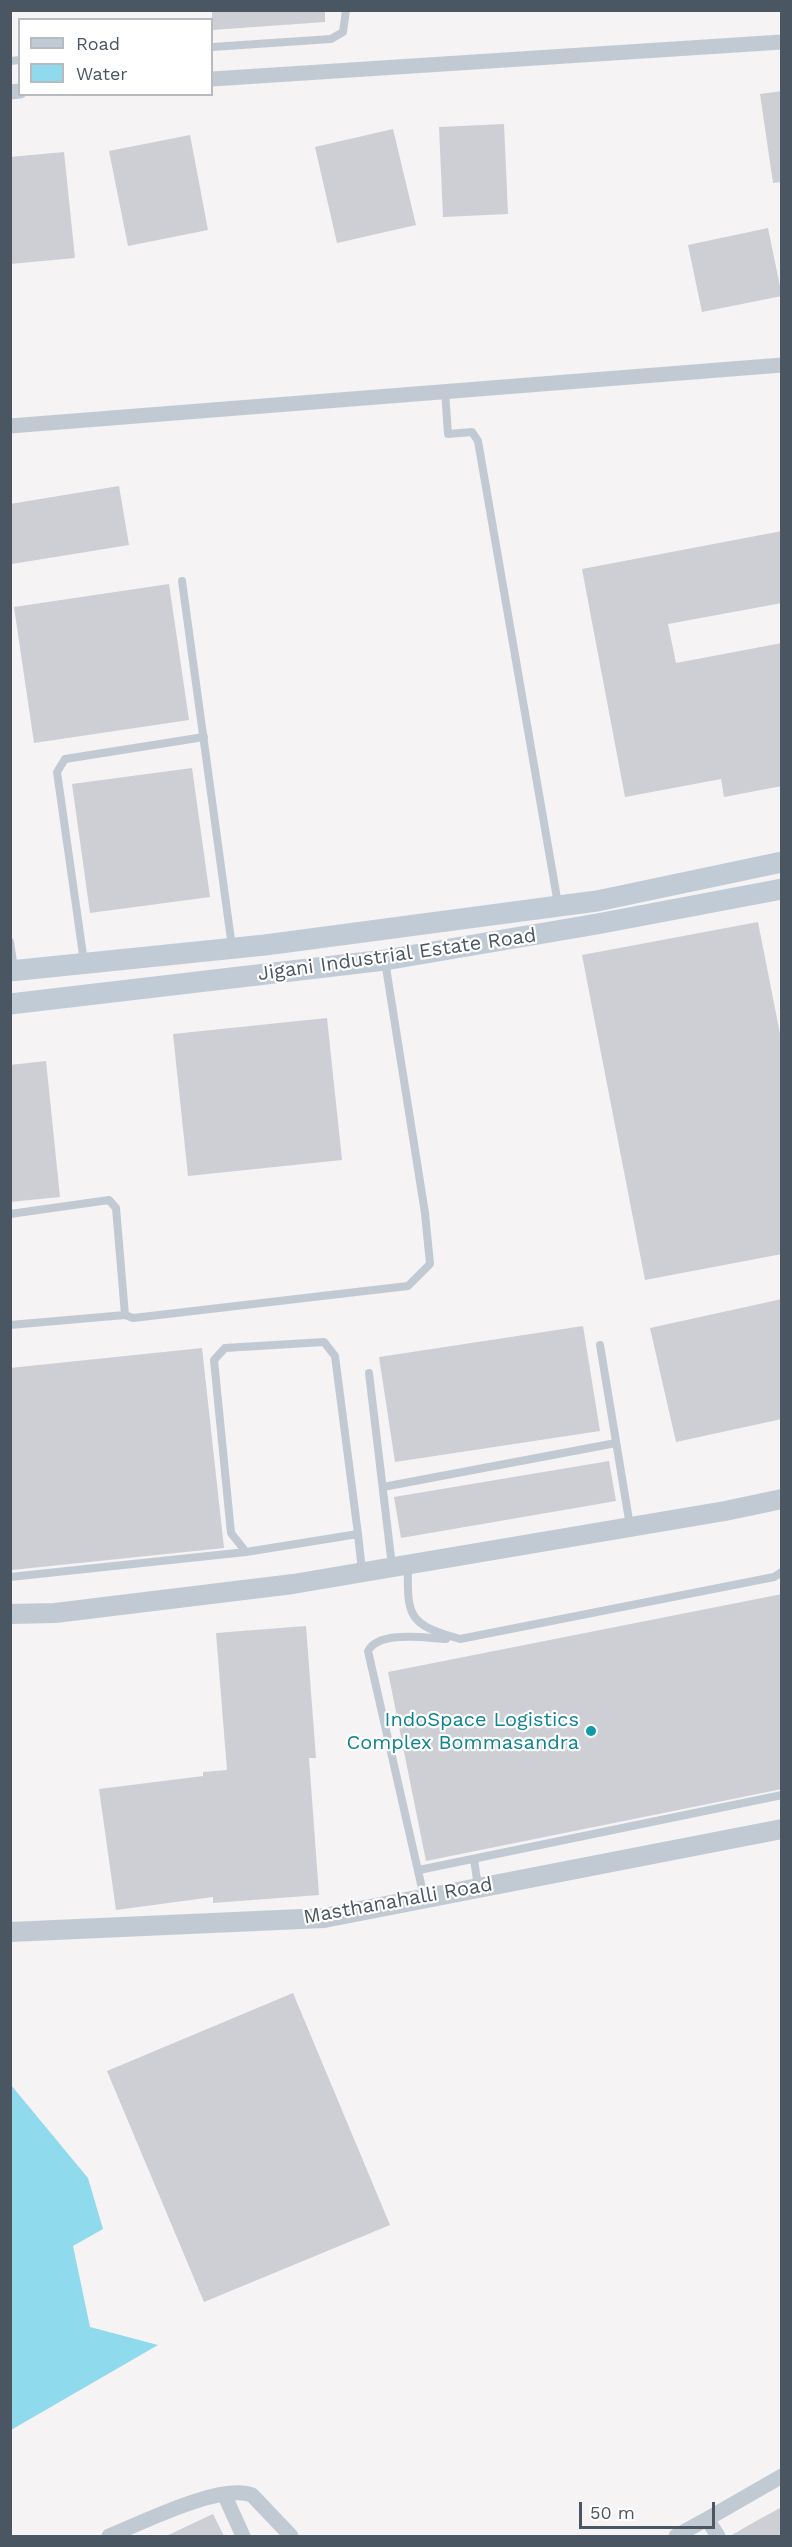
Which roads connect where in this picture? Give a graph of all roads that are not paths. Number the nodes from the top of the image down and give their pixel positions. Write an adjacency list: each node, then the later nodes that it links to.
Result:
1 (346, 10): 3 (lane)
2 (782, 42): 4 (street)
3 (213, 47)
4 (213, 79)
5 (782, 365): 6 (street)
6 (445, 391): 7 (street); 12 (lane)
7 (10, 426)
8 (182, 580): 9 (lane)
9 (204, 737): 14 (lane); 16 (lane)
10 (782, 862): 12 (main road, Jigani Industrial Estate Road)
11 (782, 889): 15 (main road, Jigani Industrial Estate Road)
12 (559, 906): 14 (main road, Jigani Industrial Estate Road)
13 (10, 942): 17 (lane)
14 (232, 948): 16 (main road, Jigani Industrial Estate Road)
15 (385, 960): 18 (main road, Jigani Industrial Estate Road); 20 (lane)
16 (84, 963): 17 (main road, Jigani Industrial Estate Road)
17 (13, 970)
18 (10, 1005)
19 (10, 1214): 20 (lane)
20 (125, 1315): 21 (lane)
21 (10, 1325)
22 (600, 1345): 24 (lane)
23 (369, 1373): 25 (lane)
24 (616, 1443): 25 (lane); 27 (lane)
25 (383, 1487): 30 (lane)
26 (782, 1499): 27 (street)
27 (631, 1527): 30 (street)
28 (358, 1534): 29 (lane); 29 (lane); 31 (lane)
29 (246, 1552): 33 (lane)
30 (400, 1566): 31 (street); 35 (lane)
31 (362, 1572): 34 (street)
32 (779, 1575): 35 (lane)
33 (10, 1577)
34 (10, 1614)
35 (460, 1639): 39 (lane)
36 (782, 1795): 38 (lane)
37 (782, 1829): 40 (street, Masthanahalli Road)
38 (474, 1859): 39 (lane); 40 (lane)
39 (419, 1870): 41 (lane)
40 (478, 1888): 41 (street, Masthanahalli Road)
41 (425, 1898): 42 (street, Masthanahalli Road)
42 (10, 1932)
43 (782, 2476): 45 (street)
44 (224, 2494): 46 (street); 47 (street); 48 (street)
45 (707, 2519): 49 (street); 50 (street)
46 (110, 2536)
47 (243, 2536)
48 (291, 2536)
49 (676, 2536)
50 (718, 2536)

